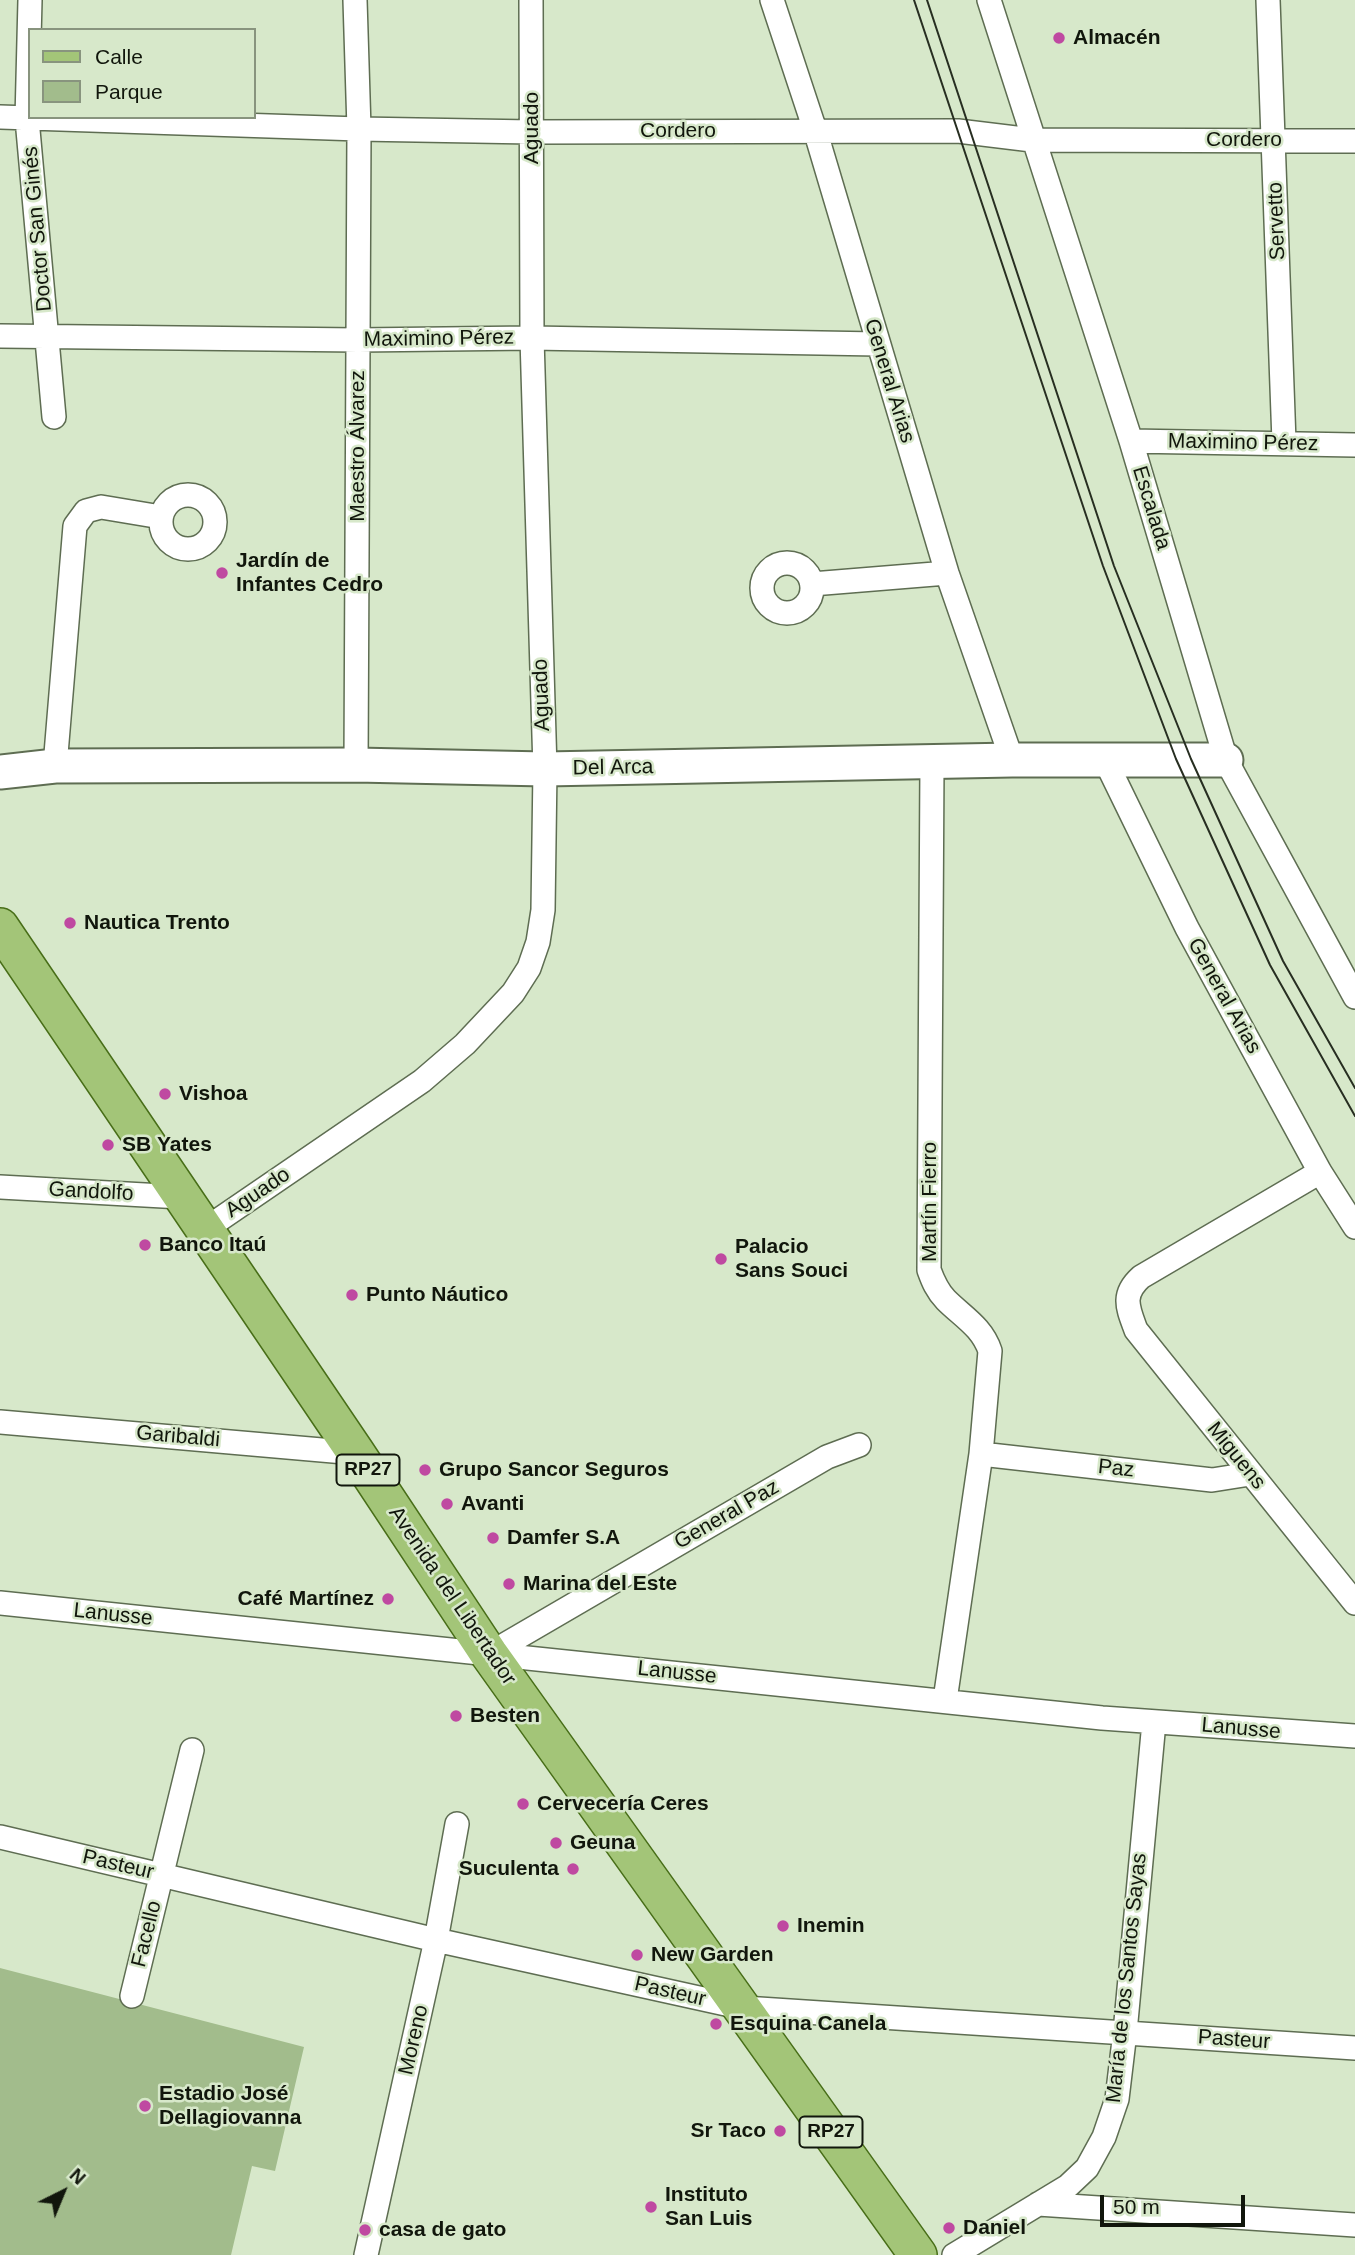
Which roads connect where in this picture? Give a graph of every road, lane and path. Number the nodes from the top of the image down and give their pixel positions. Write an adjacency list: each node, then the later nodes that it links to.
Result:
1 (30, 0): 7 (street, Doctor San Ginés)
2 (355, 0): 11 (street, Maestro Álvarez)
3 (531, 0): 13 (street, Aguado)
4 (772, 0): 12 (street, General Arias)
5 (989, 0): 14 (street, Escalada)
6 (1268, 0): 15 (street, Servetto)
7 (29, 28)
8 (28, 79): 10 (street, Doctor San Ginés)
9 (0, 117): 10 (street, Cordero)
10 (27, 119): 11 (street, Cordero); 18 (street, Doctor San Ginés)
11 (359, 129): 13 (street, Cordero); 20 (street, Maestro Álvarez)
12 (815, 130): 13 (street, Cordero); 14 (street, Cordero); 21 (street, General Arias)
13 (533, 132): 19 (street, Aguado)
14 (1032, 140): 15 (street, Cordero); 23 (street, Escalada)
15 (1275, 141): 16 (street, Cordero); 24 (street, Servetto)
16 (1355, 141)
17 (0, 336): 18 (street, Maximino Pérez)
18 (48, 337): 20 (street, Maximino Pérez); 22 (street, Doctor San Ginés)
19 (532, 338): 20 (street, Maximino Pérez); 21 (street, Maximino Pérez); 35 (street, Aguado)
20 (359, 340): 33 (street, Maestro Álvarez)
21 (878, 344): 27 (street, General Arias)
22 (54, 417)
23 (1131, 441): 24 (street, Maximino Pérez); 31 (street, Escalada)
24 (1284, 442): 25 (street, Maximino Pérez)
25 (1355, 445)
26 (161, 516): 34 (street)
27 (947, 573): 28 (street); 29 (street, General Arias)
28 (812, 584)
29 (1012, 760): 30 (street, Del Arca); 32 (street, Del Arca)
30 (1105, 760): 31 (street, Del Arca); 39 (street, General Arias)
31 (1226, 760): 38 (street, Escalada)
32 (932, 763): 35 (street, Del Arca); 47 (street, Martín Fierro)
33 (356, 765): 34 (street, Del Arca); 35 (street, Del Arca)
34 (55, 766): 36 (street, Del Arca)
35 (545, 769): 43 (street, Aguado)
36 (0, 772)
37 (0, 927): 41 (main road, Avenida del Libertador / RP27)
38 (1355, 997)
39 (1320, 1172): 42 (street, General Arias); 48 (street, Miguens)
40 (0, 1187): 41 (street, Gandolfo)
41 (181, 1197): 43 (main road, Avenida del Libertador / RP27)
42 (1355, 1227)
43 (204, 1230): 46 (main road, Avenida del Libertador / RP27)
44 (0, 1422): 46 (street, Garibaldi)
45 (859, 1445): 51 (street, General Paz)
46 (356, 1453): 51 (main road, Avenida del Libertador / RP27)
47 (981, 1454): 48 (street, Paz); 52 (street, Martín Fierro)
48 (1250, 1474): 50 (street, Miguens)
49 (0, 1603): 51 (street, Lanusse)
50 (1355, 1603)
51 (489, 1654): 52 (street, Lanusse); 61 (main road, Avenida del Libertador / RP27)
52 (945, 1700): 53 (street, Lanusse)
53 (1154, 1722): 54 (street, Lanusse); 62 (street, María de los Santos Sayas)
54 (1355, 1736)
55 (192, 1750): 58 (street, Facello)
56 (457, 1824): 59 (street, Moreno)
57 (0, 1838): 58 (street, Pasteur)
58 (162, 1875): 59 (street, Pasteur); 60 (street, Facello)
59 (436, 1940): 61 (street, Pasteur); 66 (street, Moreno)
60 (132, 1996)
61 (744, 2008): 62 (street, Pasteur); 67 (main road, Avenida del Libertador / RP27)
62 (1125, 2032): 63 (street, Pasteur); 64 (street, María de los Santos Sayas)
63 (1355, 2048)
64 (1038, 2204): 65 (street); 68 (street, María de los Santos Sayas)
65 (1355, 2225)
66 (366, 2255)
67 (918, 2255)
68 (954, 2255)

